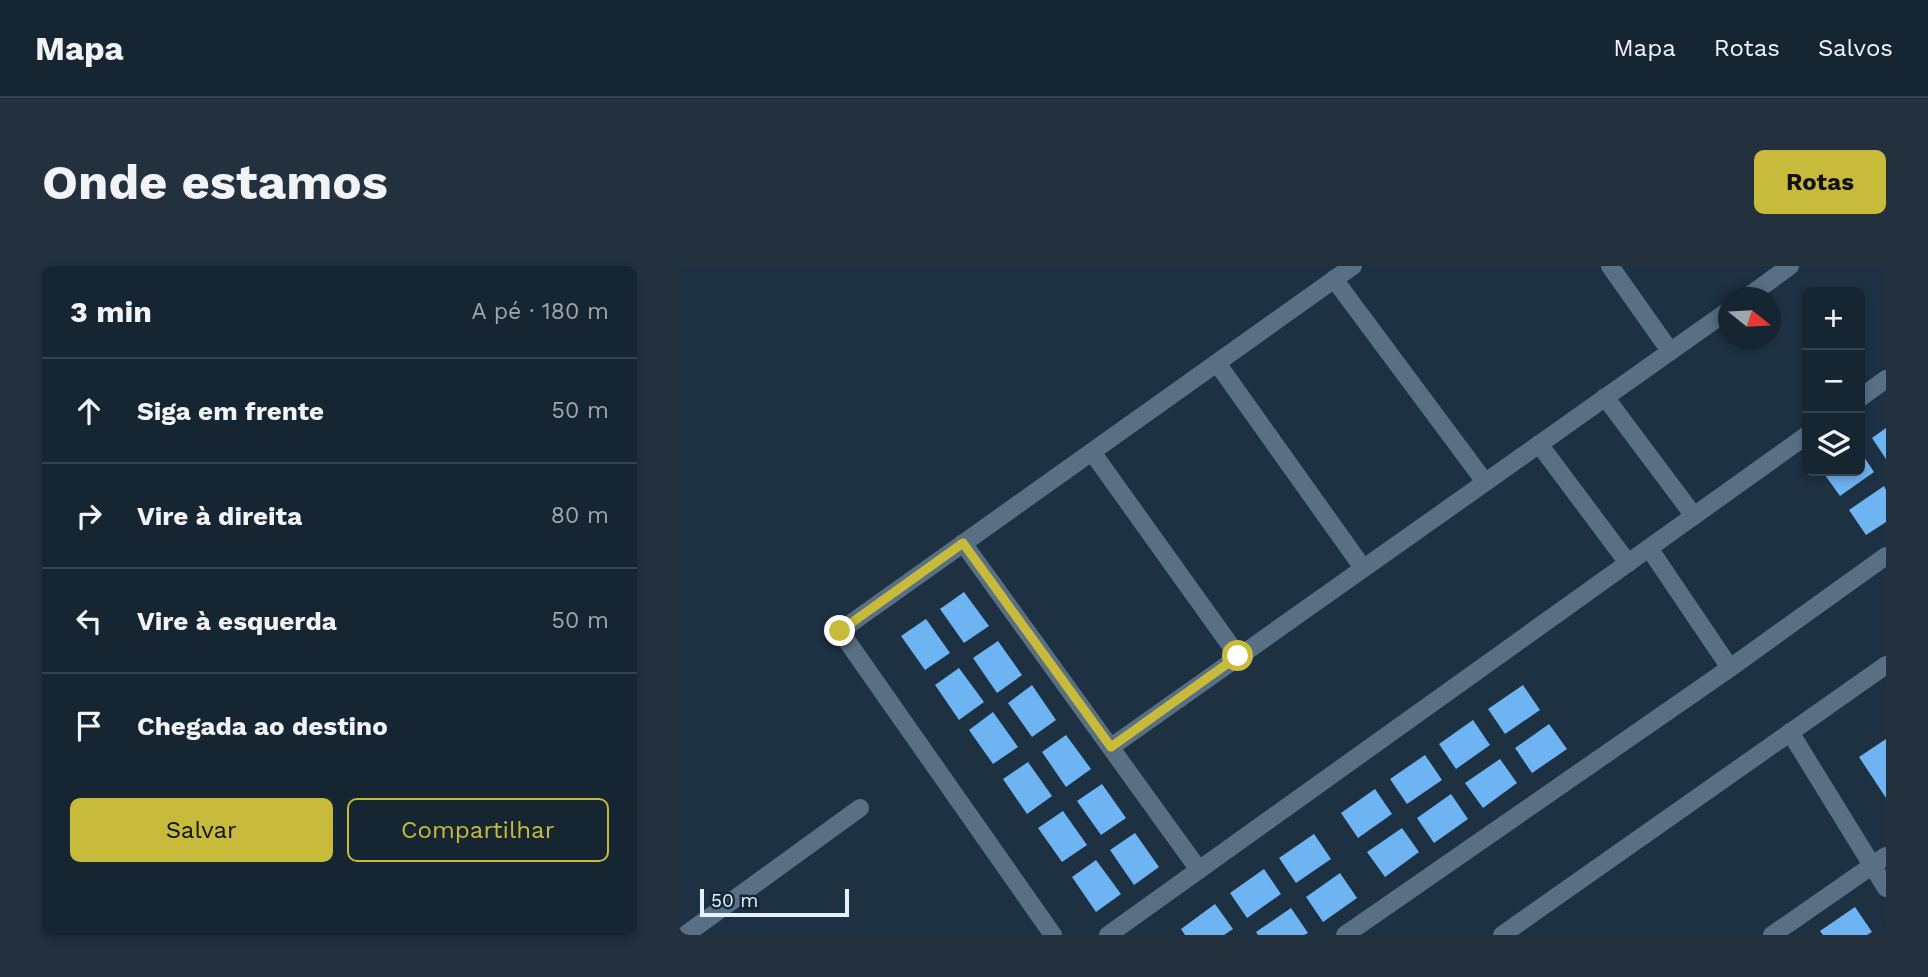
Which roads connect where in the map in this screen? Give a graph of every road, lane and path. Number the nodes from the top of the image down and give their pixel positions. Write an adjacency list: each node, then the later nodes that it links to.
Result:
1 (1353, 266): 4 (street)
2 (1610, 266): 7 (street)
3 (1786, 267): 5 (street)
4 (1334, 279): 8 (street); 15 (street)
5 (1760, 287)
6 (1718, 317): 7 (street)
7 (1670, 351): 11 (street)
8 (1217, 363): 14 (street); 21 (street)
9 (1886, 379): 10 (street)
10 (1865, 394)
11 (1605, 397): 13 (street); 16 (street)
12 (1802, 439): 16 (street)
13 (1539, 444): 15 (street); 20 (street)
14 (1092, 452): 17 (street); 22 (street)
15 (1485, 482): 21 (street)
16 (1694, 516): 18 (street)
17 (963, 543): 26 (street); 32 (street)
18 (1649, 548): 20 (street); 24 (street)
19 (1886, 556): 24 (street)
20 (1628, 563): 29 (street)
21 (1363, 568): 22 (street)
22 (1238, 656): 26 (street)
23 (1886, 665): 25 (street)
24 (1730, 668): 34 (street)
25 (1790, 732): 28 (street); 35 (street)
26 (1111, 747): 29 (street)
27 (860, 808): 31 (street)
28 (1879, 861): 30 (street); 36 (street)
29 (1199, 870): 33 (street)
30 (1886, 888)
31 (685, 935)
32 (1053, 935)
33 (1108, 935)
34 (1345, 935)
35 (1502, 935)
36 (1772, 935)

